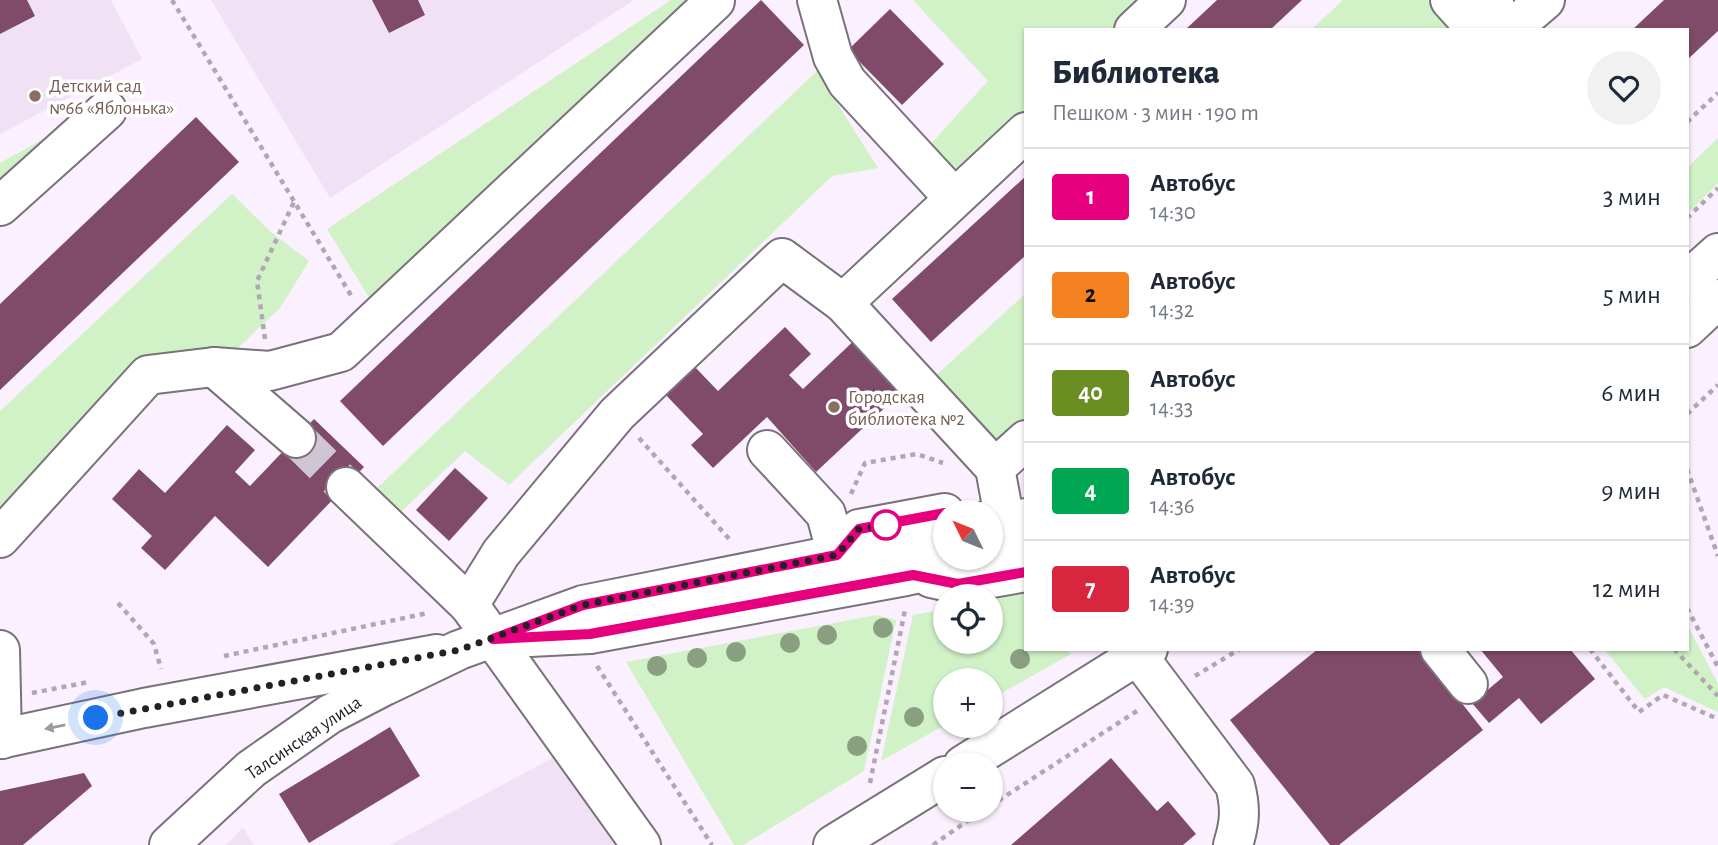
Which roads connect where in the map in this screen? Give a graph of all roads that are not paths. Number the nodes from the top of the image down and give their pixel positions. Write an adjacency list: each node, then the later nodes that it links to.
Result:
1 (817, 0): 13 (main road)
2 (1166, 0): 7 (main road)
3 (1450, 0): 8 (main road)
4 (1494, 0): 9 (main road)
5 (1545, 0): 10 (main road)
6 (715, 1): 20 (main road)
7 (1136, 28)
8 (1475, 28)
9 (1493, 28)
10 (1512, 28)
11 (107, 110): 14 (main road)
12 (1024, 134): 13 (main road)
13 (954, 198): 18 (main road)
14 (0, 206)
15 (1718, 253): 16 (main road)
16 (1689, 279)
17 (1718, 299): 19 (main road)
18 (843, 303): 24 (main road); 33 (main road)
19 (1689, 326)
20 (214, 367): 21 (main road); 29 (main road)
21 (296, 438)
22 (1024, 442): 24 (main road)
23 (767, 450): 30 (main road)
24 (995, 468): 27 (main road)
25 (346, 487): 33 (main road)
26 (933, 516): 30 (main road)
27 (1007, 527): 32 (main road, Талсинская улица)
28 (933, 535): 30 (main road, Талсинская улица)
29 (0, 538)
30 (837, 555): 34 (main road, Талсинская улица)
31 (1024, 572): 32 (main road)
32 (910, 587): 34 (main road, Талсинская улица)
33 (469, 605): 34 (main road)
34 (476, 645): 39 (main road, one-way to 39); 43 (main road, Талсинская улица); 44 (main road)
35 (0, 650): 39 (main road)
36 (1442, 651): 38 (main road)
37 (1143, 652): 40 (main road); 45 (main road)
38 (1468, 684)
39 (1, 739)
40 (983, 752)
41 (933, 785): 42 (main road)
42 (856, 840)
43 (169, 845)
44 (641, 845)
45 (1233, 845)

